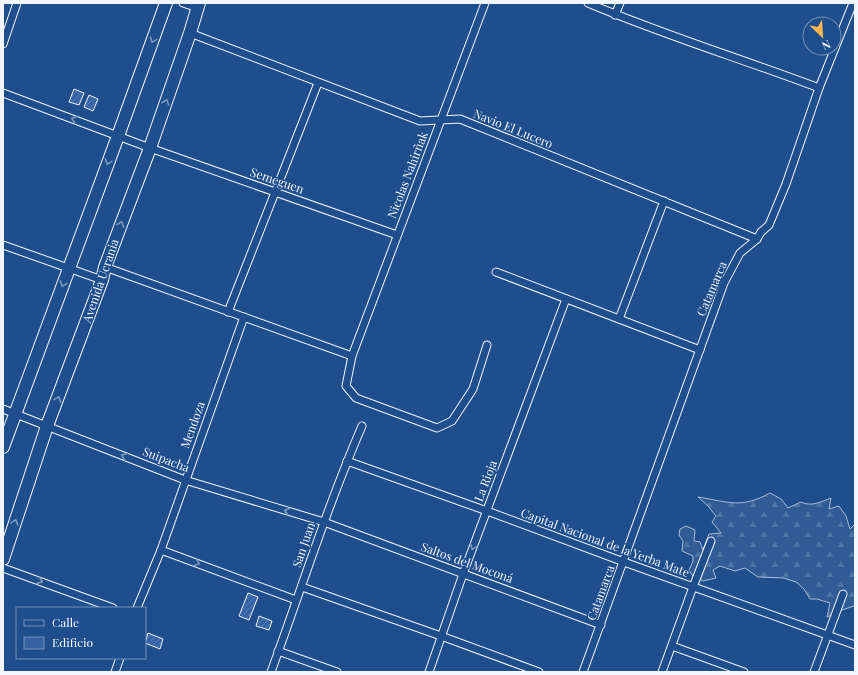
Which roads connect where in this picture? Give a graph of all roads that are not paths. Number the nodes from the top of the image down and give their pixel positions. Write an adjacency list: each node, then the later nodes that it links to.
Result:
1 (17, 3): 11 (street)
2 (166, 3): 16 (main road, one-way to 16)
3 (183, 3): 8 (street)
4 (485, 3): 15 (street, Nicolas Nahirñak)
5 (588, 3): 9 (street)
6 (620, 3): 9 (street)
7 (853, 3): 13 (street, Catamarca)
8 (199, 6): 10 (main road, Avenida Ucrania)
9 (616, 15): 13 (street)
10 (190, 33): 12 (street, Navio El Lucero); 17 (main road, Avenida Ucrania, one-way to 10)
11 (3, 44)
12 (318, 83): 15 (street, Navio El Lucero); 18 (street)
13 (819, 88): 21 (street, Catamarca)
14 (3, 93): 16 (street, Semeguen, one-way to 14)
15 (440, 120): 19 (street, Navio El Lucero); 20 (street, Nicolas Nahirñak)
16 (118, 136): 17 (street, Semeguen); 24 (main road, one-way to 24)
17 (150, 148): 18 (street, Semeguen); 23 (main road, Avenida Ucrania, one-way to 17)
18 (275, 192): 20 (street, Semeguen); 28 (street)
19 (664, 201): 21 (street, Navio El Lucero); 30 (street)
20 (397, 234): 33 (street, Nicolas Nahirñak)
21 (757, 239): 32 (street, Catamarca)
22 (3, 245): 24 (street)
23 (105, 267): 26 (main road, Avenida Ucrania); 28 (street)
24 (69, 268): 26 (street); 35 (main road, one-way to 35)
25 (496, 272): 27 (street)
26 (102, 280): 36 (main road, Avenida Ucrania, one-way to 26)
27 (566, 299): 30 (street); 41 (street, La Rioja)
28 (228, 312): 29 (street)
29 (244, 317): 33 (street); 40 (street, Mendoza)
30 (619, 319): 32 (street)
31 (487, 345): 33 (street, Nicolas Nahirñak)
32 (700, 350): 46 (street, Catamarca)
33 (352, 356)
34 (3, 409): 35 (street, Suipacha)
35 (15, 413): 36 (street, Suipacha); 38 (main road)
36 (48, 426): 40 (street, Suipacha, one-way to 36); 45 (main road, Avenida Ucrania, one-way to 36)
37 (362, 426): 39 (street, San Juan)
38 (3, 447)
39 (347, 461): 41 (street, Capital Nacional de la Yerba Mate); 42 (street, San Juan)
40 (185, 480): 42 (street, Suipacha, one-way to 40); 44 (street, Mendoza)
41 (487, 511): 46 (street, Capital Nacional de la Yerba Mate); 48 (street, La Rioja, one-way to 48)
42 (324, 522): 48 (street, Saltos del Moconá); 49 (street, San Juan)
43 (711, 542): 50 (street)
44 (161, 550): 52 (street, one-way to 52); 54 (street, Mendoza)
45 (3, 558)
46 (624, 562): 50 (street, Capital Nacional de la Yerba Mate); 55 (street, Catamarca)
47 (3, 568): 53 (street, one-way to 53)
48 (463, 574): 55 (street, Saltos del Moconá); 57 (street, La Rioja)
49 (302, 587): 52 (street, San Juan); 57 (street)
50 (693, 587): 56 (street, Capital Nacional de la Yerba Mate); 59 (street)
51 (842, 594): 56 (street)
52 (296, 600): 60 (street, San Juan)
53 (109, 607)
54 (137, 607)
55 (601, 625): 67 (street, Catamarca)
56 (828, 635): 58 (street, Capital Nacional de la Yerba Mate); 70 (street)
57 (441, 636): 65 (street, La Rioja); 66 (street)
58 (855, 645)
59 (672, 646): 68 (street); 69 (street)
60 (278, 651): 63 (street, San Juan); 64 (street)
61 (120, 659): 62 (street)
62 (115, 672)
63 (271, 672)
64 (337, 672)
65 (429, 672)
66 (538, 672)
67 (583, 672)
68 (662, 672)
69 (744, 672)
70 (814, 672)

